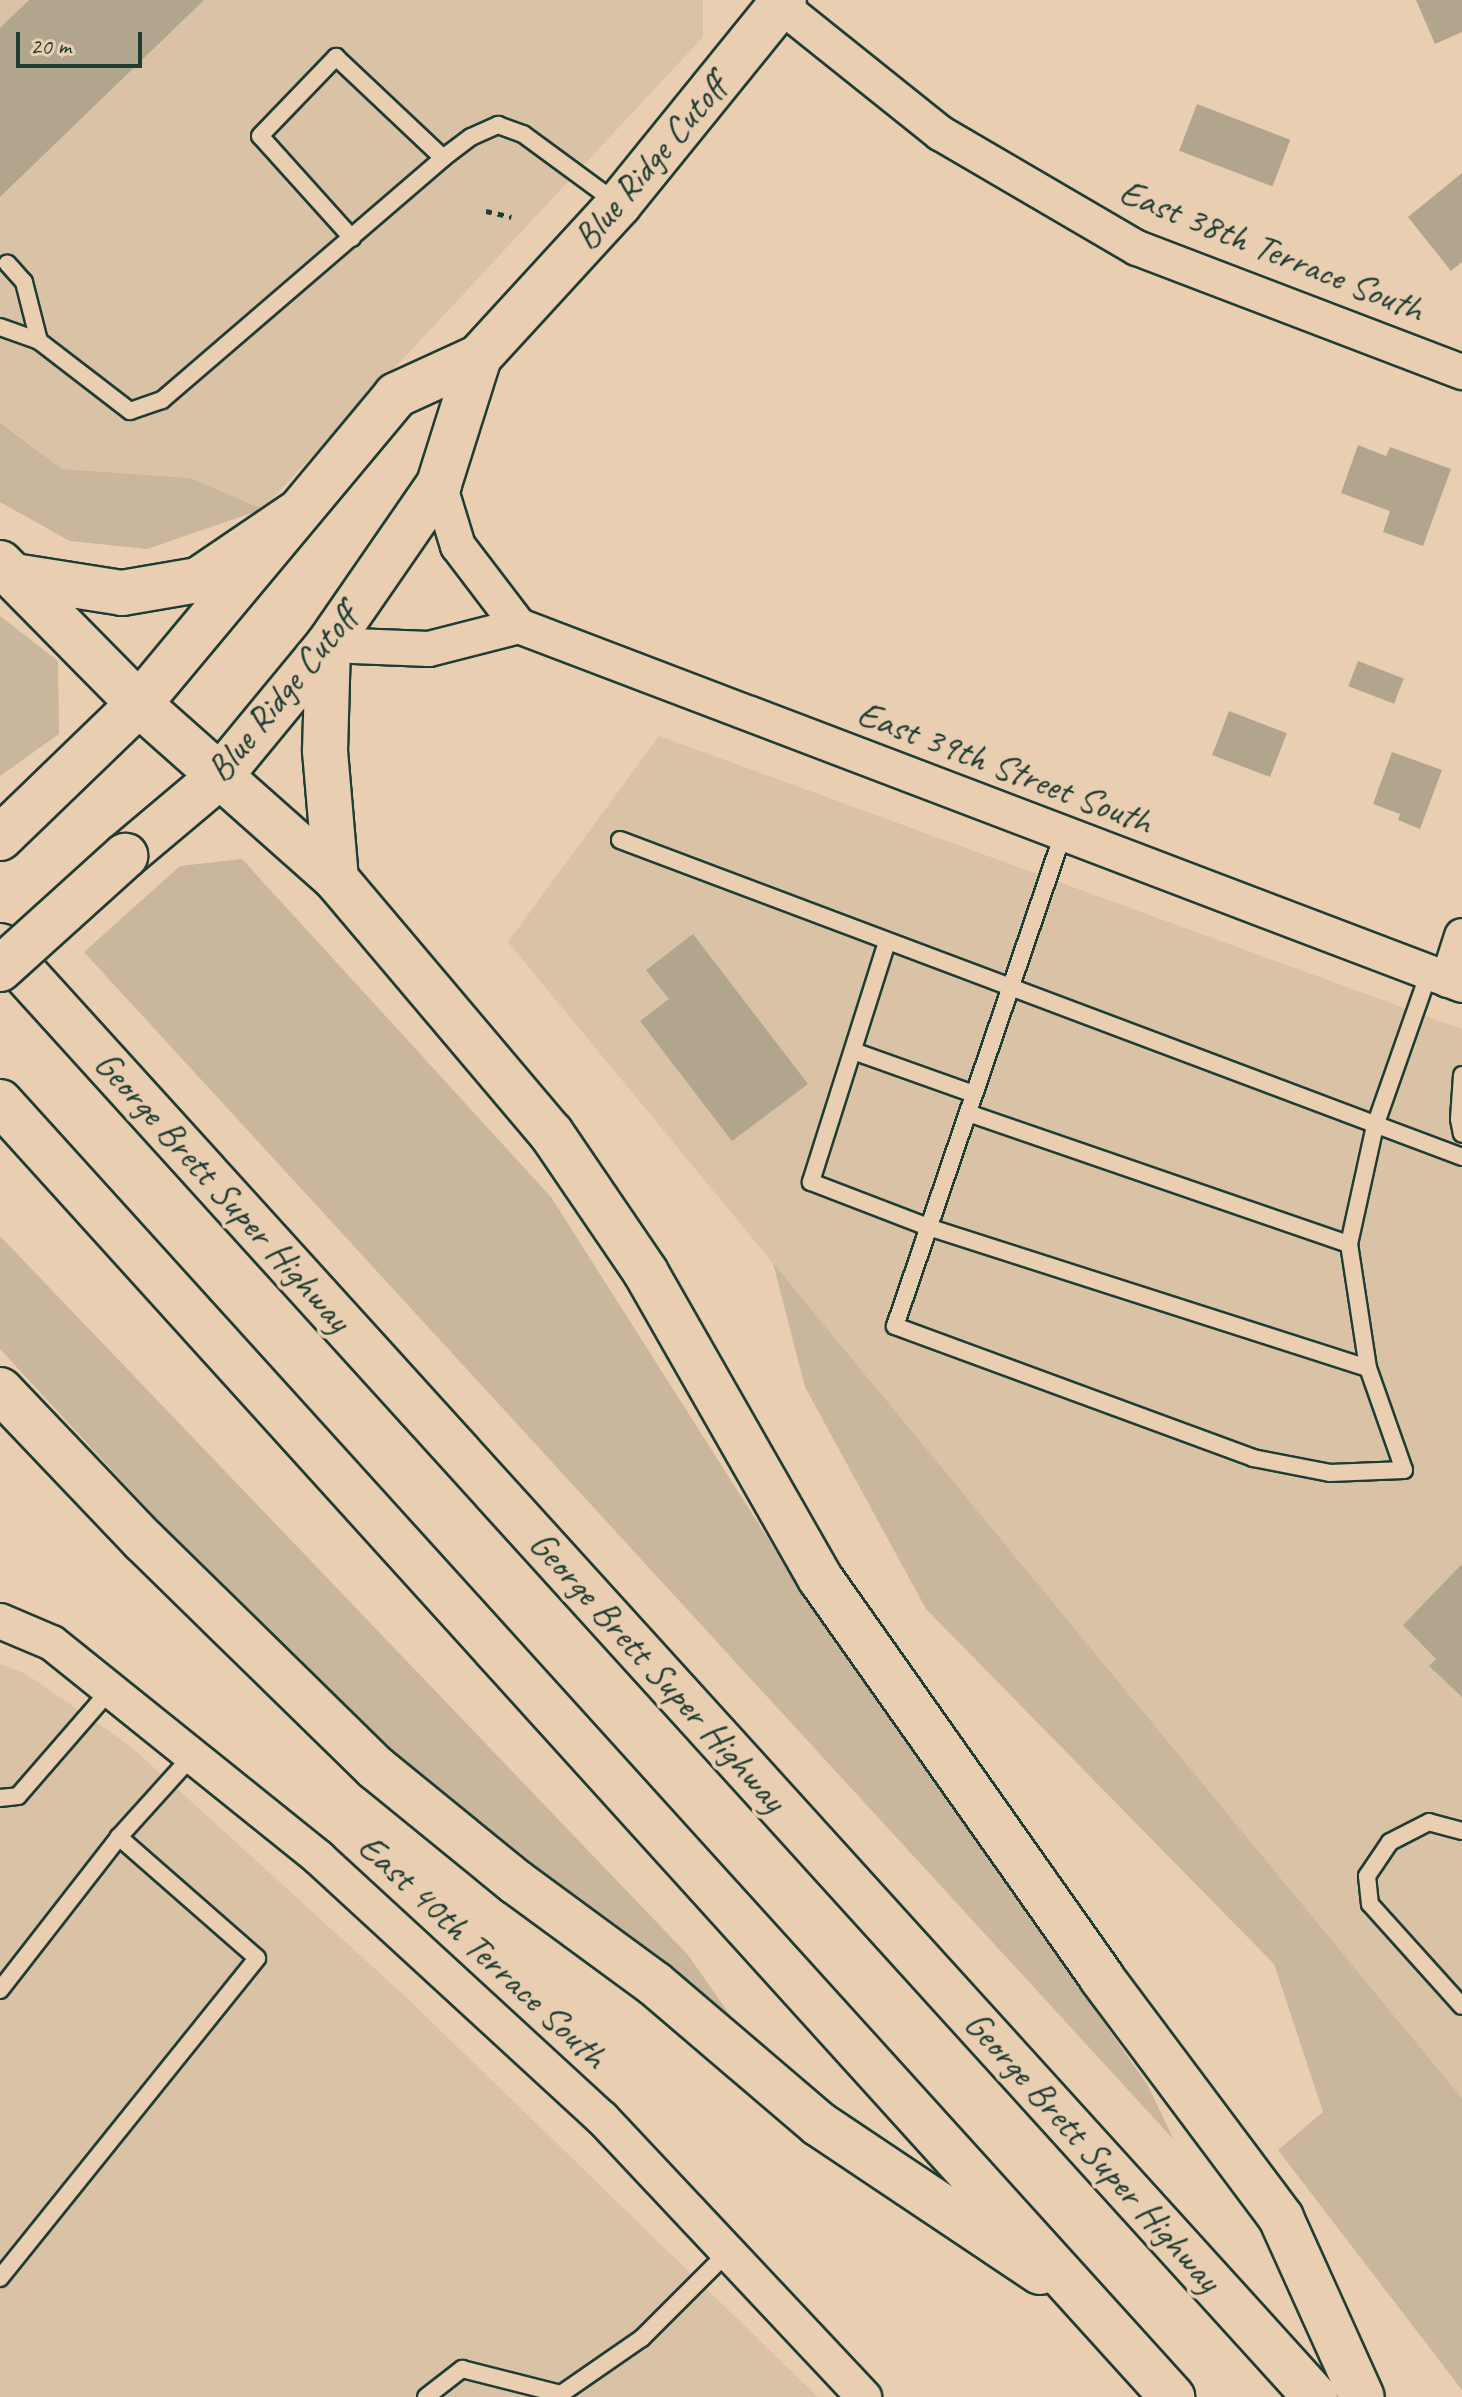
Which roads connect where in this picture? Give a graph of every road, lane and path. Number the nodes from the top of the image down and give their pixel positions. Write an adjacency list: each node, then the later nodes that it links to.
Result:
1 (779, 2): 3 (main road, Blue Ridge Cutoff); 11 (street, East 38th Terrace South)
2 (443, 158): 3 (lane); 6 (lane); 6 (lane)
3 (619, 204): 10 (main road, Blue Ridge Cutoff)
4 (486, 211): 5 (path)
5 (511, 217)
6 (352, 238): 9 (lane)
7 (7, 263): 9 (lane)
8 (0, 327): 9 (lane)
9 (39, 341)
10 (479, 357): 12 (main road, Blue Ridge Cutoff); 13 (main road, Blue Ridge Cutoff)
11 (1462, 372)
12 (439, 484): 15 (street); 16 (main road, Blue Ridge Cutoff)
13 (295, 514): 14 (main road); 17 (main road, Blue Ridge Cutoff)
14 (7, 570): 17 (main road)
15 (519, 626): 16 (street); 19 (street, East 39th Street South)
16 (328, 645): 18 (main road, Blue Ridge Cutoff); 22 (main road)
17 (139, 704): 18 (main road); 20 (main road, Blue Ridge Cutoff)
18 (220, 776): 22 (main road); 26 (main road, Blue Ridge Cutoff, bridge)
19 (1063, 834): 27 (street, East 39th Street South); 28 (lane)
20 (0, 838)
21 (620, 840): 24 (lane)
22 (336, 879): 56 (main road)
23 (1462, 936): 27 (street)
24 (887, 942): 28 (lane); 29 (lane)
25 (0, 946): 55 (main road, George Brett Super Highway)
26 (0, 969)
27 (1446, 979): 34 (lane)
28 (1010, 988): 31 (lane); 34 (lane)
29 (853, 1051): 31 (lane); 37 (lane)
30 (1462, 1075): 35 (lane)
31 (974, 1094): 33 (lane)
32 (0, 1102): 51 (main road)
33 (968, 1113): 37 (lane); 38 (lane)
34 (1375, 1126): 36 (lane); 38 (lane)
35 (1462, 1134)
36 (1462, 1157)
37 (928, 1227): 39 (lane); 39 (lane)
38 (1349, 1244): 39 (lane)
39 (1368, 1368)
40 (0, 1390): 51 (main road)
41 (0, 1621): 42 (street, East 40th Terrace South)
42 (110, 1690): 43 (street, East 40th Terrace South); 44 (lane)
43 (192, 1756): 46 (lane); 49 (street, East 40th Terrace South)
44 (0, 1798)
45 (1462, 1831): 48 (lane)
46 (119, 1837): 47 (lane); 50 (lane)
47 (0, 1990)
48 (1462, 2006)
49 (728, 2252): 52 (lane); 53 (street, East 40th Terrace South)
50 (0, 2278)
51 (1095, 2309): 54 (main road)
52 (426, 2397)
53 (864, 2397)
54 (1172, 2397)
55 (1315, 2397)
56 (1362, 2397)

